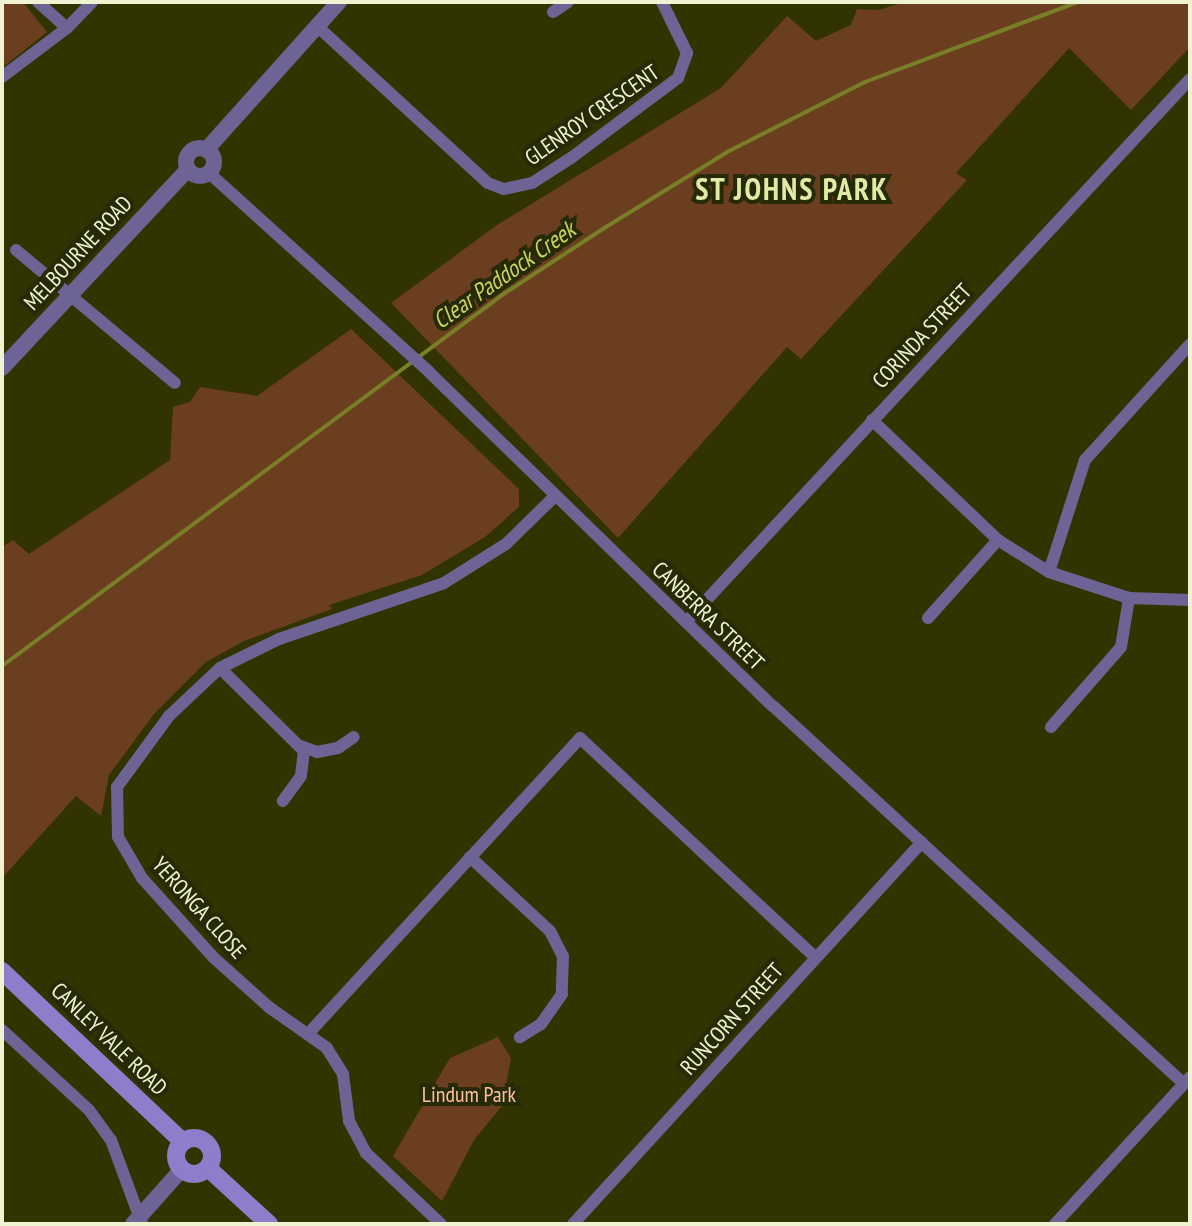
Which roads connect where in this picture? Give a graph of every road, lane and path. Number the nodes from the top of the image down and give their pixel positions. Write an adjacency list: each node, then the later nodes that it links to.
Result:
1 (38, 2): 8 (street)
2 (92, 2): 8 (street)
3 (339, 2): 7 (street)
4 (568, 2): 6 (street)
5 (662, 2): 7 (street, GLENROY CRESCENT)
6 (553, 12)
7 (317, 26): 11 (street)
8 (67, 28): 9 (street)
9 (2, 77)
10 (1190, 79): 19 (street, CORINDA STREET)
11 (206, 150): 12 (street); 13 (street)
12 (188, 169): 13 (street); 15 (street, MELBOURNE ROAD)
13 (208, 172): 20 (street, CANBERRA STREET)
14 (16, 250): 15 (street)
15 (67, 295): 17 (street, MELBOURNE ROAD); 18 (street)
16 (1190, 344): 22 (street)
17 (2, 368)
18 (175, 383)
19 (872, 420): 21 (street); 26 (street, CORINDA STREET)
20 (554, 497): 26 (street, CANBERRA STREET); 27 (street, YERONGA CLOSE)
21 (998, 540): 22 (street); 25 (street)
22 (1049, 572): 23 (street)
23 (1129, 598): 24 (street); 28 (street)
24 (1190, 600)
25 (928, 618)
26 (686, 622): 32 (street, CANBERRA STREET)
27 (220, 668): 30 (street); 37 (street, YERONGA CLOSE)
28 (1051, 727)
29 (354, 737): 30 (street)
30 (300, 746): 31 (street)
31 (283, 801)
32 (922, 842): 34 (street, RUNCORN STREET); 39 (street, CANBERRA STREET)
33 (470, 857): 34 (street); 37 (street); 38 (street)
34 (815, 957): 46 (street, RUNCORN STREET)
35 (2, 971): 40 (main road, CANLEY VALE ROAD)
36 (2, 1030): 43 (street)
37 (308, 1034): 45 (street, YERONGA CLOSE)
38 (520, 1037)
39 (1187, 1081): 47 (street)
40 (183, 1142): 41 (main road); 42 (main road)
41 (208, 1168): 42 (main road); 44 (main road)
42 (182, 1169): 43 (street)
43 (137, 1223)
44 (269, 1224)
45 (441, 1224)
46 (573, 1224)
47 (1055, 1224)

